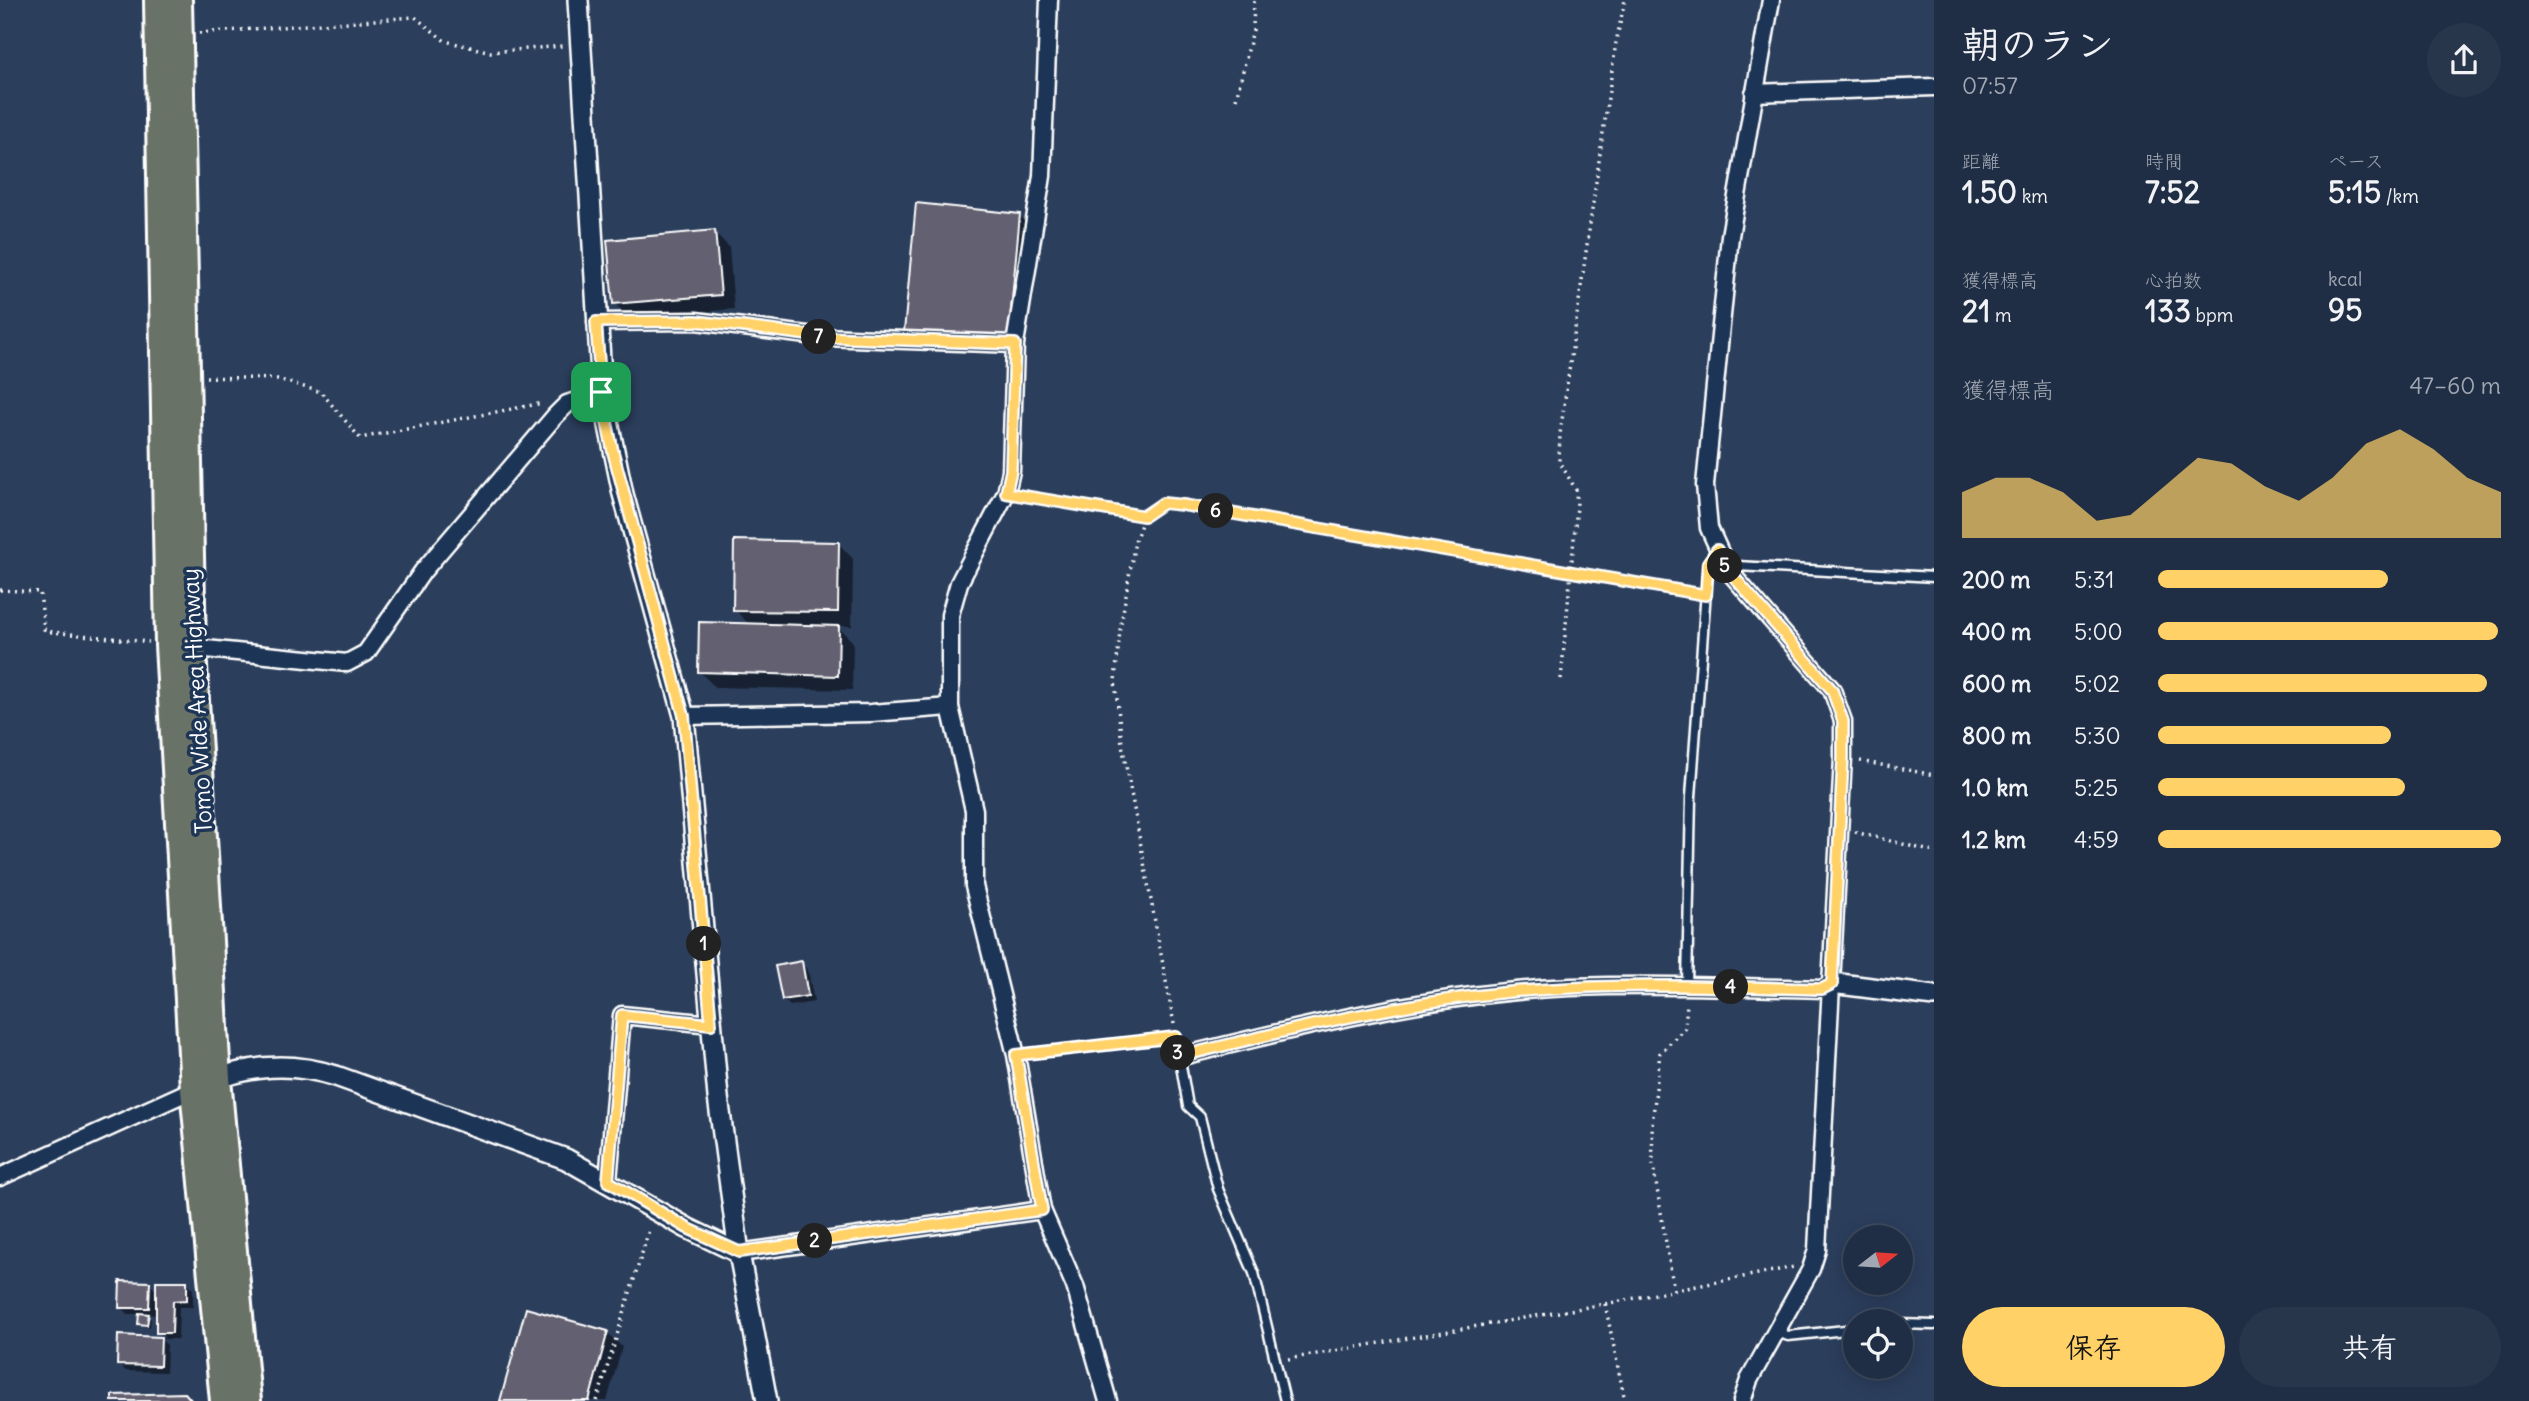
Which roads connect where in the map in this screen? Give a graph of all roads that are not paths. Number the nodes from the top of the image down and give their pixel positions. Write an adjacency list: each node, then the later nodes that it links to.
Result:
1 (158, 0): 14 (highway, Tomo Wide Area Highway)
2 (178, 0): 14 (highway, Tomo Wide Area Highway)
3 (579, 0): 8 (street)
4 (1049, 0): 9 (street)
5 (1771, 0): 7 (street)
6 (1934, 87): 7 (street)
7 (1754, 93): 11 (street)
8 (596, 322): 9 (street); 10 (street)
9 (1015, 344): 15 (street)
10 (601, 392): 14 (street); 16 (street)
11 (1717, 550): 12 (street); 18 (lane)
12 (1728, 570): 13 (lane); 17 (street)
13 (1934, 577)
14 (181, 646): 23 (highway, Tomo Wide Area Highway)
15 (950, 707): 16 (street); 21 (street)
16 (684, 716): 20 (street)
17 (1832, 984): 18 (street); 19 (street); 31 (street)
18 (1687, 986): 22 (street)
19 (1934, 996)
20 (711, 1024): 25 (street); 27 (street)
21 (1016, 1055): 22 (lane); 26 (street)
22 (1178, 1057): 36 (lane)
23 (205, 1084): 24 (street); 25 (street); 32 (highway, Tomo Wide Area Highway); 33 (highway, Tomo Wide Area Highway)
24 (0, 1177)
25 (608, 1181): 27 (street)
26 (1042, 1210): 27 (street); 35 (street)
27 (739, 1252): 34 (street)
28 (1913, 1324): 29 (lane)
29 (1934, 1325)
30 (1843, 1330): 31 (lane)
31 (1775, 1331): 37 (street)
32 (224, 1401)
33 (247, 1401)
34 (767, 1401)
35 (1108, 1401)
36 (1285, 1401)
37 (1742, 1401)

